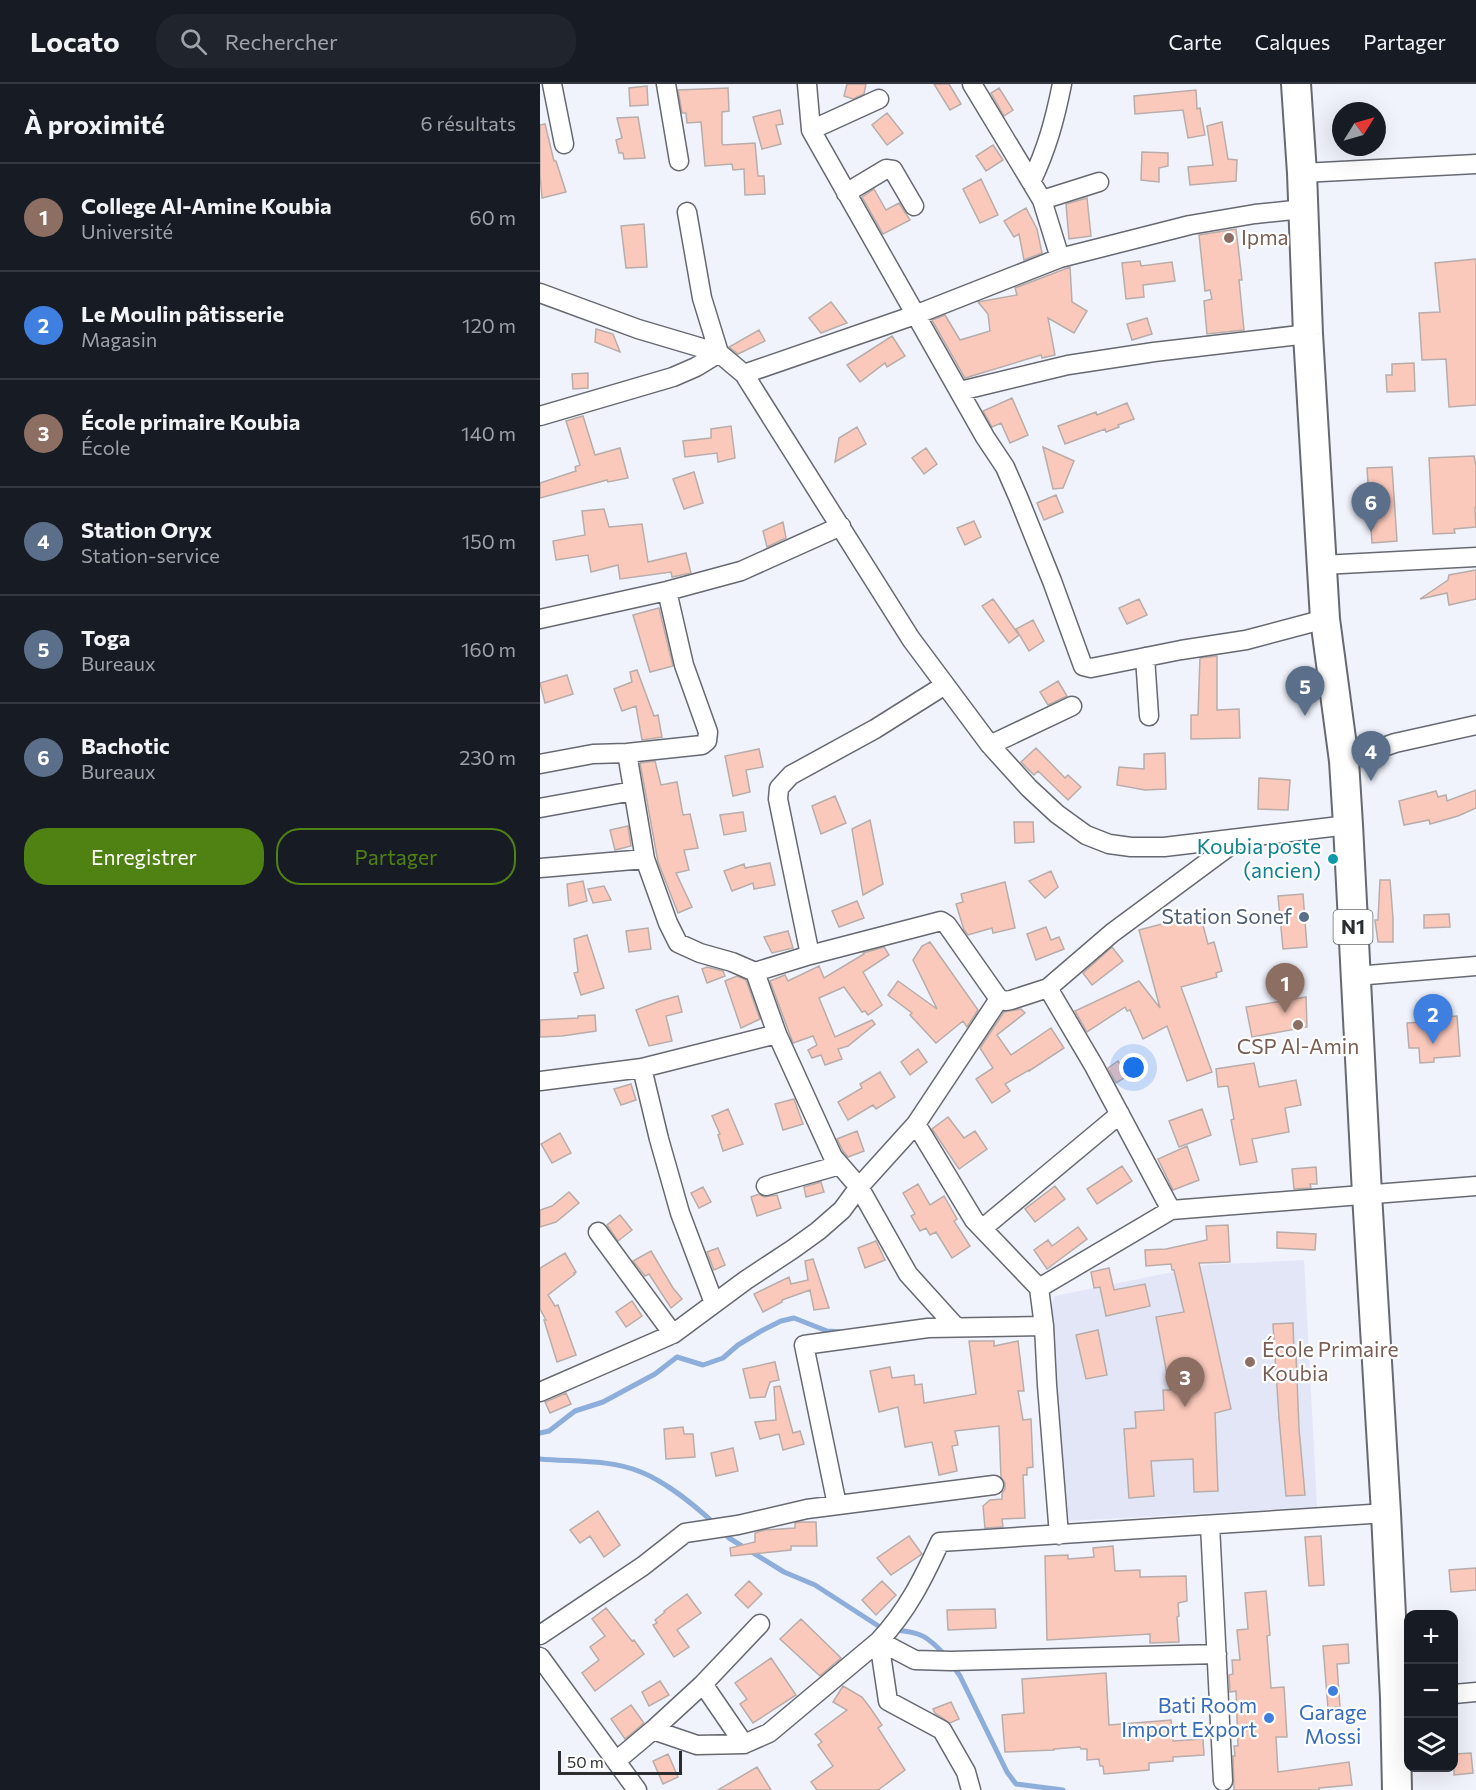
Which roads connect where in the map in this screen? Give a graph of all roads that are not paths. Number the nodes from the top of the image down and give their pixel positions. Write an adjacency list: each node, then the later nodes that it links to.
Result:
1 (552, 84): 9 (street)
2 (666, 84): 10 (street)
3 (807, 84): 8 (street)
4 (972, 84): 13 (street)
5 (1062, 84): 13 (street)
6 (1296, 84): 12 (main road, N1)
7 (879, 99): 8 (street)
8 (812, 130): 15 (street)
9 (564, 144)
10 (679, 161)
11 (1476, 164): 12 (street)
12 (1302, 173): 18 (main road, N1)
13 (1031, 182): 16 (street)
14 (1098, 182): 16 (street)
15 (846, 193): 17 (street); 22 (street)
16 (1042, 200): 20 (street)
17 (914, 206)
18 (1303, 209): 20 (street); 23 (main road, N1)
19 (687, 212): 24 (street)
20 (1060, 258): 22 (street)
21 (540, 293): 24 (street)
22 (915, 315): 25 (street); 26 (street)
23 (1308, 334): 26 (street); 30 (main road, N1)
24 (719, 353): 25 (street); 27 (street)
25 (744, 374): 28 (street)
26 (960, 391): 34 (street)
27 (540, 416)
28 (841, 526): 31 (street); 35 (street)
29 (1476, 557): 30 (street)
30 (1322, 565): 33 (main road, N1)
31 (667, 591): 32 (street); 40 (street)
32 (540, 619)
33 (1325, 619): 34 (street); 41 (main road, N1)
34 (1144, 657): 37 (street)
35 (945, 685): 39 (street); 49 (street)
36 (1072, 706): 39 (street)
37 (1149, 716)
38 (1476, 725): 41 (street)
39 (990, 745): 46 (street)
40 (627, 753): 42 (street); 43 (street)
41 (1344, 761): 45 (main road, N1)
42 (540, 764)
43 (633, 791): 44 (street); 47 (street)
44 (540, 808)
45 (1348, 825): 46 (street); 52 (main road, N1)
46 (1240, 838): 53 (street)
47 (645, 859): 48 (street); 51 (street)
48 (540, 868)
49 (810, 955): 51 (street); 54 (street)
50 (1476, 966): 52 (street)
51 (755, 972): 55 (street)
52 (1356, 975): 64 (main road, N1)
53 (1048, 988): 54 (street); 58 (street)
54 (999, 999): 59 (street)
55 (777, 1034): 56 (street); 60 (street)
56 (642, 1068): 57 (street); 69 (street)
57 (540, 1081)
58 (1120, 1114): 65 (street); 66 (street)
59 (916, 1124): 63 (street); 66 (street)
60 (840, 1165): 61 (street); 63 (street)
61 (766, 1186)
62 (1476, 1186): 64 (street)
63 (859, 1188): 69 (street); 71 (street)
64 (1367, 1194): 65 (street); 76 (main road, N1)
65 (1171, 1210): 68 (street)
66 (983, 1228): 68 (street)
67 (598, 1232): 72 (street)
68 (1040, 1288): 70 (street)
69 (714, 1303): 72 (street)
70 (1044, 1326): 71 (street); 78 (street)
71 (956, 1327): 75 (street)
72 (673, 1334): 73 (street)
73 (540, 1392)
74 (994, 1485): 75 (street)
75 (837, 1505): 80 (street)
76 (1386, 1513): 77 (street); 87 (main road, N1)
77 (1210, 1525): 78 (street); 82 (street)
78 (1059, 1535): 81 (street)
79 (760, 1624): 84 (street)
80 (540, 1635)
81 (879, 1641): 82 (street); 89 (street); 94 (street)
82 (1217, 1654): 92 (street)
83 (540, 1657): 90 (street)
84 (704, 1684): 88 (street); 89 (street)
85 (1476, 1692): 86 (street)
86 (1458, 1694)
87 (1402, 1697): 91 (main road, N1)
88 (653, 1730): 89 (street); 90 (street)
89 (744, 1744)
90 (616, 1761): 93 (street)
91 (1396, 1780)
92 (1223, 1781)
93 (630, 1787)
94 (971, 1790)

